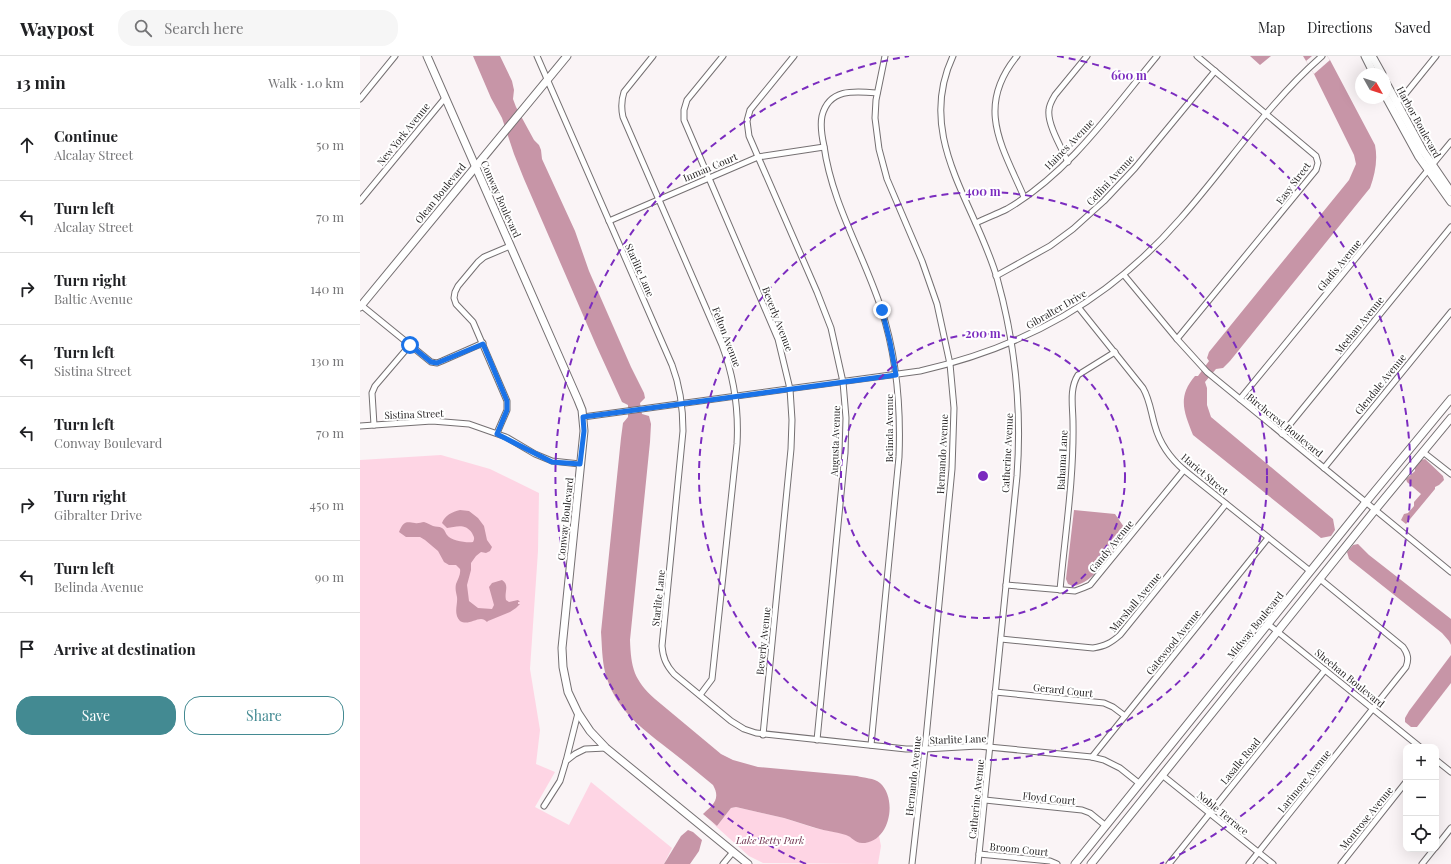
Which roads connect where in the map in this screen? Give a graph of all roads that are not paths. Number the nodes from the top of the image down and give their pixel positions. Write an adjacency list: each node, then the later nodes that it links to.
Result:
1 (395, 56): 25 (street)
2 (427, 56): 24 (street, Conway Boulevard)
3 (537, 56): 21 (street, Starlite Lane)
4 (566, 56): 21 (street, Olean Boulevard)
5 (653, 56): 38 (street, Felton Avenue)
6 (723, 56): 35 (street, Beverly Avenue)
7 (794, 56): 31 (street, Augusta Avenue)
8 (885, 56): 22 (street, Hernando Avenue)
9 (953, 56): 42 (street, Catherine Avenue)
10 (1017, 56): 37 (street)
11 (1087, 56): 32 (street)
12 (1157, 56): 32 (street, Haines Avenue)
13 (1197, 56): 20 (street, Easy Street)
14 (1322, 56): 28 (street, Gibralter Drive)
15 (1365, 56): 18 (street)
16 (1372, 56): 19 (street)
17 (1436, 56): 27 (street)
18 (1371, 68)
19 (1379, 68)
20 (1215, 71): 28 (street, Easy Street); 46 (street, Cellini Avenue)
21 (547, 79): 33 (street, Olean Boulevard); 41 (street, Starlite Lane)
22 (877, 93): 30 (street, Belinda Avenue); 55 (street, Hernando Avenue)
23 (1391, 97): 27 (street, Harbor Boulevard)
24 (445, 98): 33 (street, Conway Boulevard); 39 (street, New York Avenue)
25 (360, 99)
26 (1391, 102): 27 (street, Harbor Boulevard)
27 (1394, 105): 34 (street, Harbor Boulevard)
28 (1266, 114): 45 (street, Gibralter Drive); 50 (street, Easy Street)
29 (1451, 142): 34 (street, Gladis Avenue)
30 (824, 147): 31 (street, Inman Court); 56 (street, Belinda Avenue)
31 (758, 157): 35 (street, Inman Court); 57 (street, Augusta Avenue)
32 (1068, 162): 37 (street, Haines Avenue)
33 (475, 166): 44 (street, Conway Boulevard); 47 (street, Olean Boulevard)
34 (1430, 168): 36 (street, Harbor Boulevard); 40 (street, Harbor Boulevard); 60 (street, Gladis Avenue)
35 (708, 178): 38 (street, Inman Court); 58 (street, Beverly Avenue)
36 (1451, 192)
37 (1024, 197): 42 (street, Haines Avenue)
38 (659, 199): 41 (street, Inman Court); 59 (street, Felton Avenue)
39 (360, 201)
40 (1451, 202)
41 (609, 221): 62 (street, Starlite Lane)
42 (976, 223): 46 (street, Catherine Avenue)
43 (1451, 227): 68 (street, Meehan Avenue)
44 (510, 246): 52 (street); 63 (street, Conway Boulevard)
45 (1124, 274): 48 (street, Gibralter Drive); 50 (street, Birchcrest Boulevard)
46 (996, 276): 51 (street, Catherine Avenue)
47 (361, 306): 53 (street)
48 (1079, 308): 51 (street, Gibralter Drive); 54 (street, Hariet Street)
49 (1451, 312): 71 (street, Glendale Avenue)
50 (1178, 339): 60 (street, Birchcrest Boulevard)
51 (1012, 343): 55 (street, Gibralter Drive); 81 (street, Catherine Avenue)
52 (483, 344): 53 (street); 67 (street)
53 (410, 345): 65 (street)
54 (1115, 352): 72 (street, Hariet Street); 82 (street, Bahama Lane)
55 (950, 364): 56 (street, Gibralter Drive); 98 (street, Hernando Avenue)
56 (896, 375): 57 (street, Gibralter Drive); 95 (street, Belinda Avenue)
57 (843, 382): 58 (street, Gibralter Drive); 93 (street, Augusta Avenue)
58 (790, 390): 59 (street, Gibralter Drive); 92 (street, Beverly Avenue)
59 (736, 397): 62 (street, Gibralter Drive); 88 (street, Felton Avenue)
60 (1240, 399): 68 (street, Birchcrest Boulevard)
61 (1451, 399): 74 (street, Midway Boulevard)
62 (682, 404): 63 (street, Gibralter Drive); 88 (street, Starlite Lane)
63 (583, 417): 70 (street, Conway Boulevard)
64 (1451, 418): 69 (street)
65 (374, 425): 66 (street, Sistina Street); 67 (street, Sistina Street)
66 (360, 426)
67 (497, 434): 70 (street, Sistina Street)
68 (1282, 434): 71 (street, Birchcrest Boulevard)
69 (1423, 452): 73 (street); 76 (street)
70 (580, 464): 90 (street, Conway Boulevard)
71 (1324, 468): 74 (street, Birchcrest Boulevard)
72 (1184, 470): 75 (street, Hariet Street); 82 (street, Gandy Avenue)
73 (1451, 474)
74 (1366, 502): 76 (street, Birchcrest Boulevard); 78 (street, Midway Boulevard)
75 (1226, 504): 77 (street, Hariet Street); 85 (street, Marshall Avenue)
76 (1375, 510): 79 (street, Birchcrest Boulevard); 80 (street)
77 (1268, 538): 78 (street, Hariet Street); 91 (street, Gatewood Avenue)
78 (1310, 571): 83 (street, Midway Boulevard)
79 (1451, 572)
80 (1320, 579): 84 (street); 89 (street)
81 (1006, 585): 82 (street, Gandy Avenue); 85 (street, Catherine Avenue)
82 (1060, 590)
83 (1268, 624): 84 (street, Sheehan Boulevard); 104 (street, Midway Boulevard)
84 (1277, 631): 86 (street, Sheehan Boulevard); 103 (street)
85 (1001, 638): 87 (street, Catherine Avenue)
86 (1325, 670): 89 (street, Sheehan Boulevard); 108 (street, Lasalle Road)
87 (996, 692): 91 (street, Gerard Court); 96 (street, Catherine Avenue)
88 (700, 695): 92 (street, Starlite Lane)
89 (1373, 709): 94 (street, Sheehan Boulevard); 113 (street, Larimore Avenue)
90 (578, 713): 97 (street, Conway Boulevard); 100 (street)
91 (1125, 716): 99 (street, Gatewood Avenue)
92 (763, 735): 93 (street, Starlite Lane)
93 (817, 740): 95 (street, Starlite Lane)
94 (1416, 744)
95 (871, 745): 98 (street, Starlite Lane)
96 (990, 746): 98 (street, Starlite Lane); 99 (street, Starlite Lane); 106 (street, Catherine Avenue)
97 (606, 748): 100 (street); 112 (street, Conway Boulevard)
98 (925, 749): 118 (street, Hernando Avenue)
99 (1092, 757): 104 (street, Starlite Lane)
100 (566, 762): 107 (street)
101 (1439, 762): 102 (street)
102 (1451, 772)
103 (1162, 775): 108 (street, Noble Terrace); 122 (street)
104 (1140, 784): 109 (street, Midway Boulevard)
105 (1403, 786): 126 (street, Montrose Avenue)
106 (985, 800): 109 (street, Floyd Court); 115 (street, Catherine Avenue)
107 (544, 806)
108 (1210, 813): 113 (street, Noble Terrace); 123 (street, Lasalle Road)
109 (1106, 826): 121 (street, Midway Boulevard)
110 (1451, 828): 111 (street)
111 (1439, 843)
112 (733, 852): 116 (street); 117 (street, Conway Boulevard)
113 (1258, 852): 124 (street, Larimore Avenue); 125 (street, Noble Terrace)
114 (1432, 852): 127 (street)
115 (979, 854): 119 (street, Catherine Avenue); 120 (street, Broom Court)
116 (723, 864)
117 (748, 864)
118 (912, 864)
119 (978, 864)
120 (1057, 864)
121 (1075, 864)
122 (1091, 864)
123 (1169, 864)
124 (1249, 864)
125 (1273, 864)
126 (1341, 864)
127 (1422, 864)

